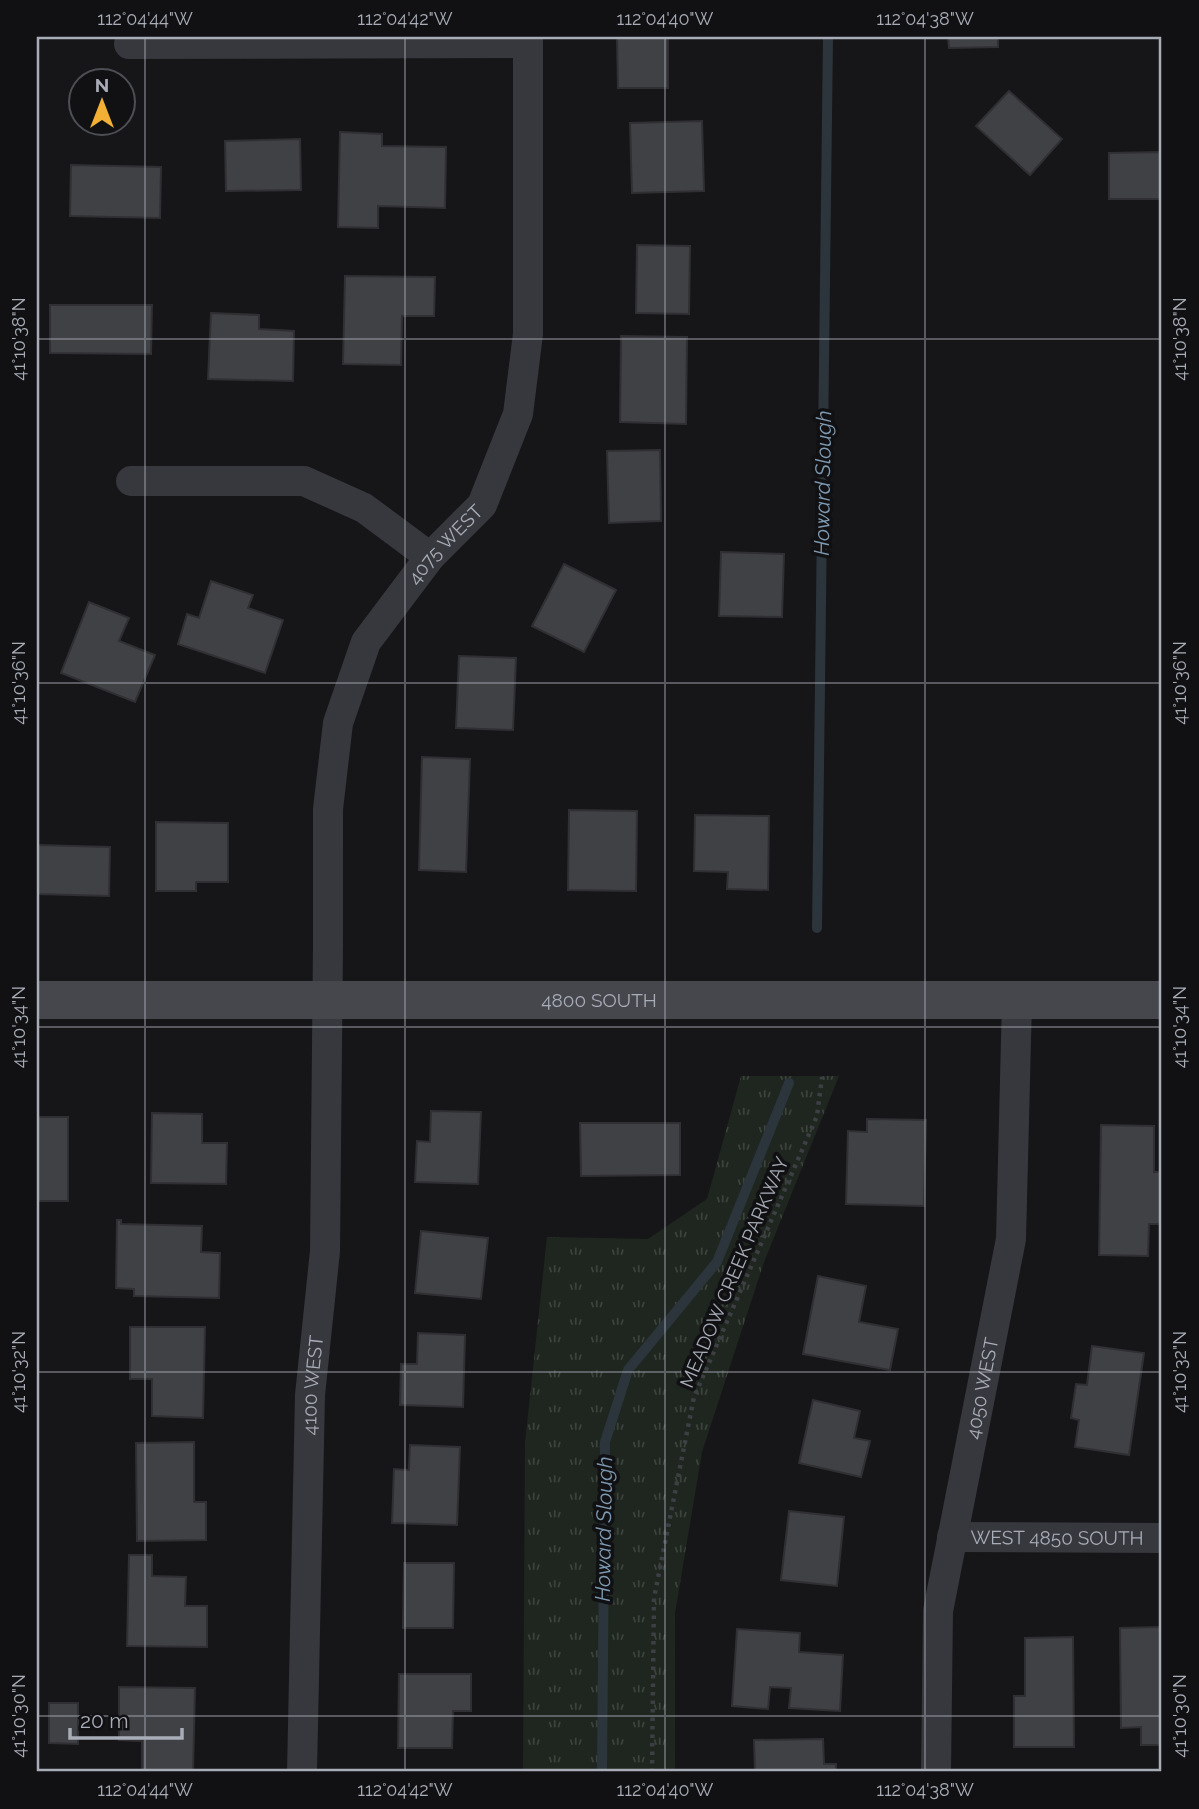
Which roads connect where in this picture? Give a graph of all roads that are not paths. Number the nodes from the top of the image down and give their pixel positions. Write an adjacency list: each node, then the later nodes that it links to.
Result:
1 (528, 40): 2 (street); 4 (street, 4075 WEST)
2 (129, 44)
3 (131, 481): 4 (street)
4 (430, 557): 6 (street, 4075 WEST)
5 (37, 1000): 6 (street, 4800 SOUTH)
6 (328, 1000): 7 (street, 4800 SOUTH); 11 (street, 4100 WEST)
7 (1017, 1000): 8 (street, 4800 SOUTH); 9 (street, 4050 WEST)
8 (1162, 1000)
9 (953, 1537): 10 (street, WEST 4850 SOUTH); 12 (street, 4050 WEST)
10 (1162, 1538)
11 (302, 1772)
12 (936, 1772)

